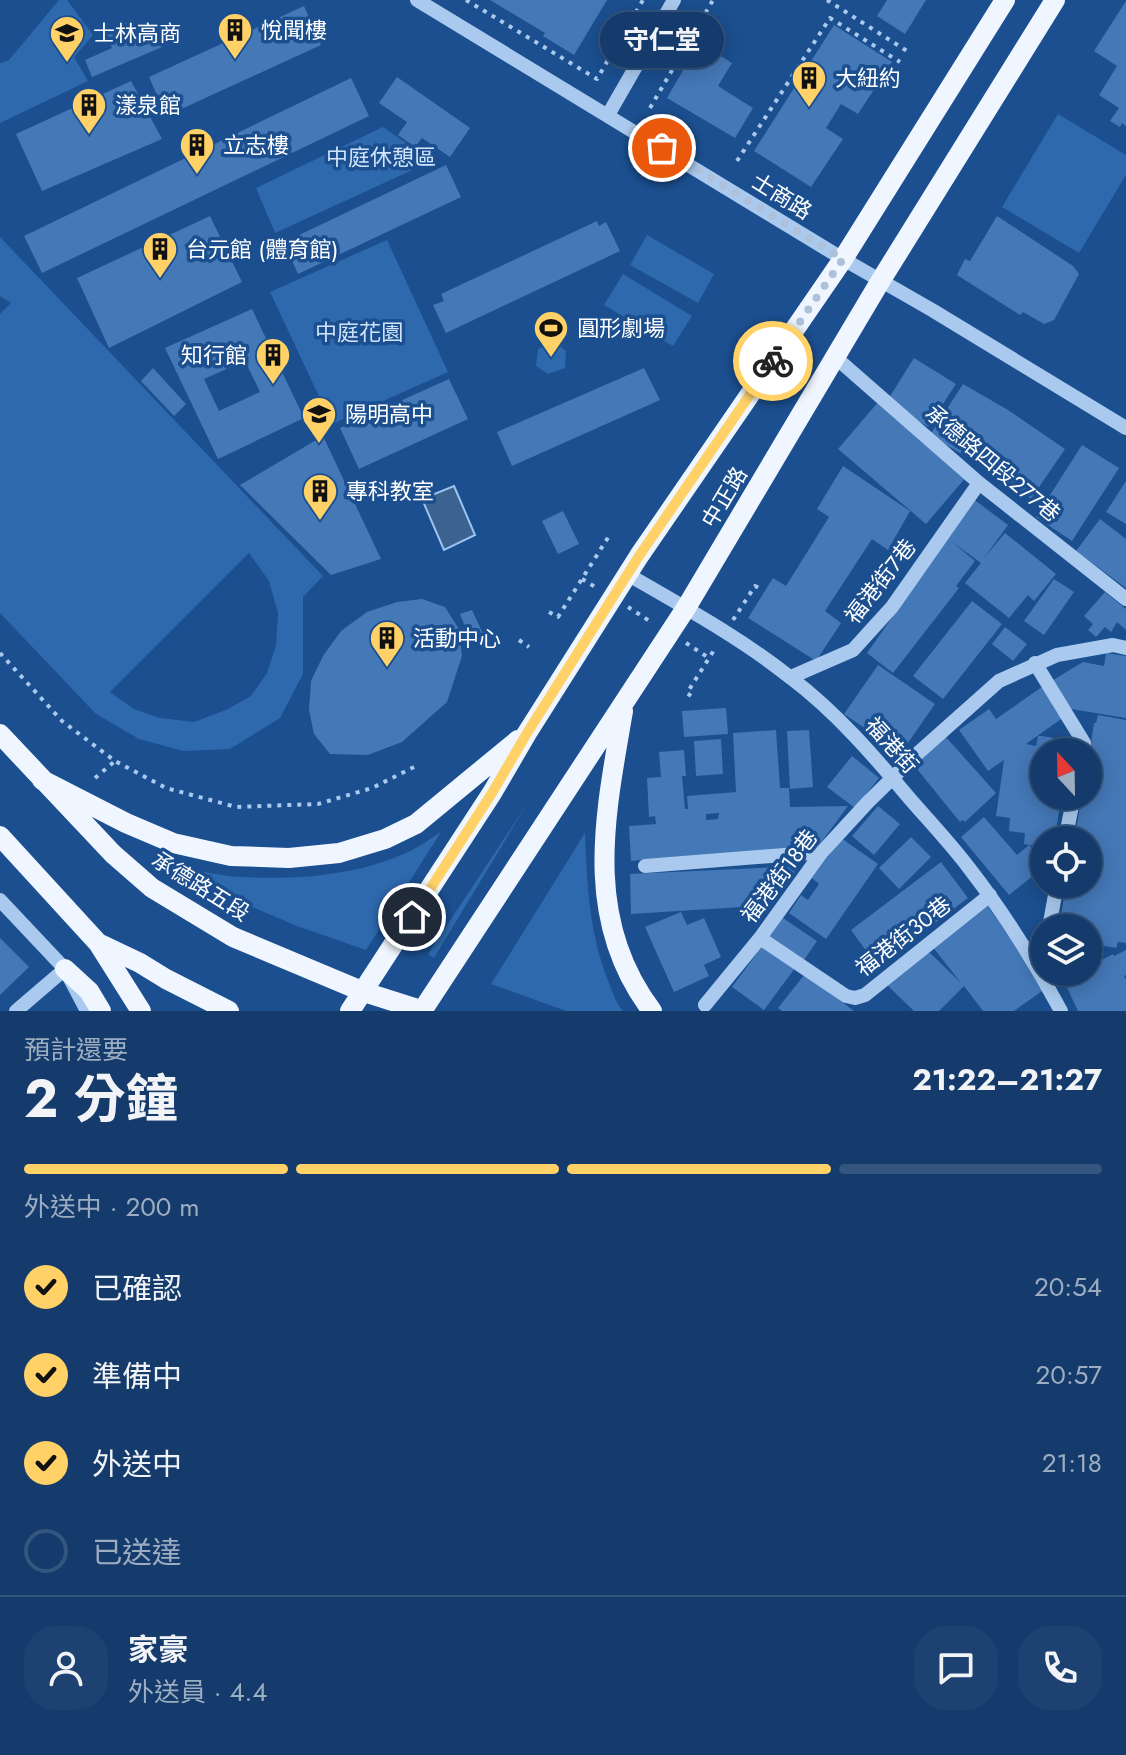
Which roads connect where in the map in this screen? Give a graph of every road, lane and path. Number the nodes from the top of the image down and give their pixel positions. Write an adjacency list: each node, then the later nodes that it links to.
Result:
1 (417, 0): 12 (street, 士商路)
2 (466, 0): 3 (path)
3 (643, 0)
4 (674, 0): 12 (street)
5 (713, 0): 11 (path)
6 (827, 0): 9 (path)
7 (1005, 0): 14 (main road, 中正路)
8 (1055, 0): 15 (main road, 中正路)
9 (907, 51)
10 (900, 62): 13 (path)
11 (650, 108)
12 (608, 115): 14 (street, 士商路)
13 (737, 161)
14 (843, 259): 15 (street, 士商路); 20 (main road, 中正路)
15 (881, 280): 16 (main road, 中正路); 17 (street, 士商路)
16 (835, 357): 18 (street, 承德路四段277巷); 26 (main road, 中正路)
17 (1126, 428)
18 (979, 483): 24 (street, 承德路四段277巷); 36 (street, 福港街7巷)
19 (609, 536): 21 (path)
20 (627, 574): 26 (street, 福港街); 39 (main road, 中正路)
21 (582, 579): 23 (path); 27 (path)
22 (757, 587): 28 (path)
23 (607, 594)
24 (1126, 599)
25 (620, 602): 29 (path)
26 (686, 608): 36 (street, 福港街); 38 (main road, 中正路)
27 (549, 612)
28 (737, 614)
29 (658, 626)
30 (519, 640): 32 (path)
31 (683, 642): 37 (path)
32 (529, 647)
33 (1126, 648): 35 (street, 福港街18巷)
34 (0, 653): 42 (path)
35 (1035, 663): 41 (street); 45 (street, 福港街18巷)
36 (791, 677): 45 (street, 福港街)
37 (689, 695)
38 (625, 702): 65 (main road, 中正路); 66 (main road)
39 (527, 733): 46 (main road); 57 (main road, 中正路)
40 (0, 734): 46 (main road, 承德路五段)
41 (1081, 738)
42 (115, 761): 43 (path); 44 (path)
43 (416, 766)
44 (95, 778)
45 (893, 778): 48 (street, 福港街18巷); 50 (street, 福港街)
46 (42, 780): 57 (main road, 承德路五段)
47 (0, 836): 53 (main road)
48 (822, 852): 49 (street); 52 (street, 福港街18巷)
49 (645, 866)
50 (990, 895): 52 (street, 福港街30巷); 54 (street, 福港街)
51 (0, 900): 55 (street)
52 (760, 938): 58 (street, 福港街18巷)
53 (98, 943): 62 (main road); 63 (main road)
54 (1030, 957)
55 (65, 969): 59 (street); 60 (street); 61 (main road)
56 (1048, 986): 67 (street, 福港街)
57 (364, 992): 64 (main road, 中正路); 65 (main road, 承德路五段)
58 (705, 1005)
59 (16, 1011)
60 (87, 1011)
61 (101, 1011)
62 (141, 1011)
63 (229, 1011)
64 (350, 1011)
65 (423, 1011)
66 (652, 1011)
67 (1061, 1011)

